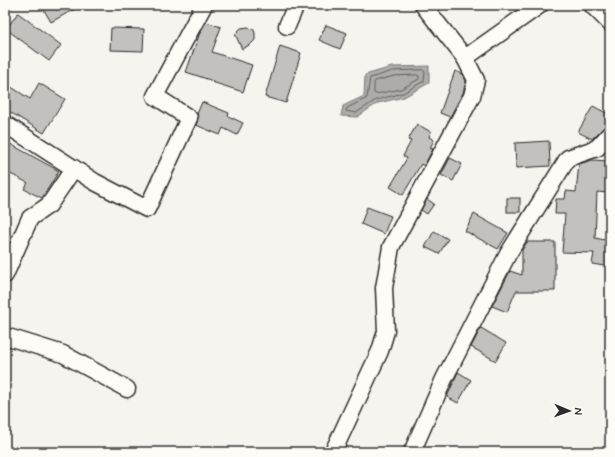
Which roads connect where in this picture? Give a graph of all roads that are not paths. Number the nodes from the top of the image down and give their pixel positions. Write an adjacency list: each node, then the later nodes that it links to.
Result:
1 (204, 5): 11 (street)
2 (296, 5): 7 (street)
3 (423, 5): 8 (street)
4 (540, 5): 8 (street)
5 (592, 5): 6 (street)
6 (610, 24)
7 (287, 26)
8 (465, 58): 15 (street)
9 (5, 124): 11 (street)
10 (610, 134): 16 (street)
11 (74, 168): 12 (street)
12 (5, 275)
13 (5, 336): 14 (street)
14 (127, 389)
15 (333, 452)
16 (412, 452)

